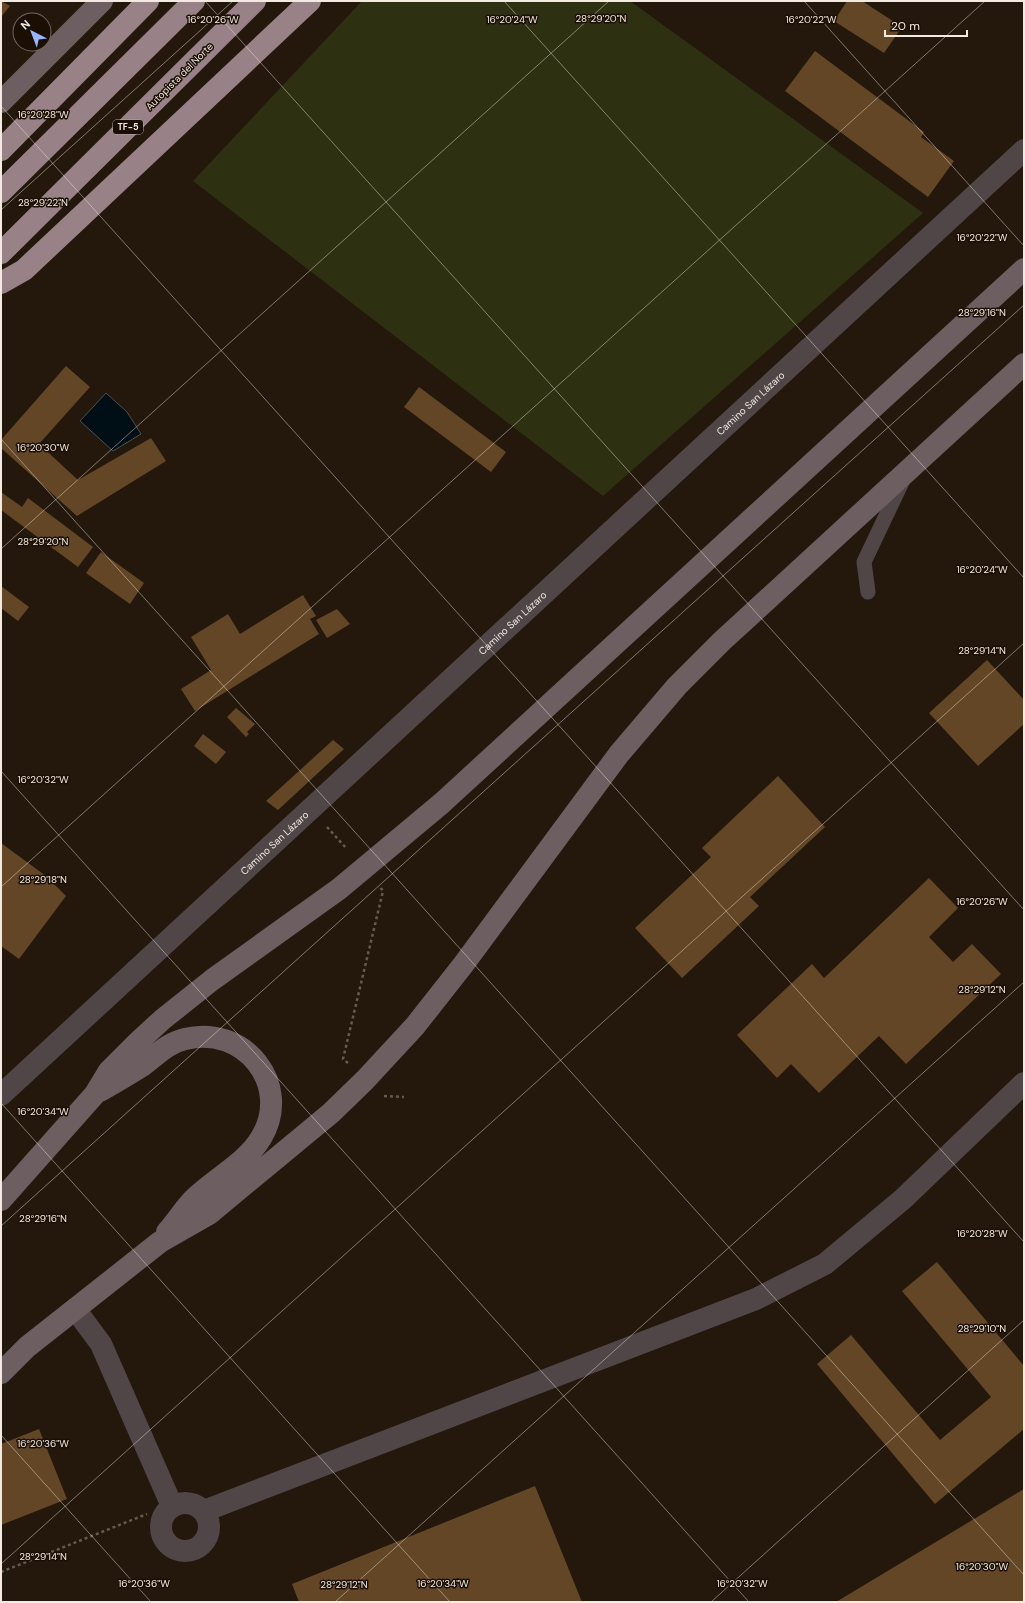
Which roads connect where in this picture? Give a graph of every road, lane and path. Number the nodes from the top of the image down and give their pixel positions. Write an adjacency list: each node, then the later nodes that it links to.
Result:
1 (102, 1): 6 (main road)
2 (148, 1): 7 (highway)
3 (194, 1): 9 (highway)
4 (255, 1): 10 (highway, Autopista del Norte / TF-5)
5 (310, 1): 12 (highway)
6 (1, 102)
7 (1, 150)
8 (1024, 150): 16 (street, Camino San Lázaro)
9 (1, 192)
10 (1, 253)
11 (1024, 269): 17 (main road)
12 (1, 283)
13 (1024, 364): 14 (main road)
14 (907, 472): 15 (lane); 18 (main road)
15 (868, 592)
16 (310, 809): 17 (path); 21 (street, Camino San Lázaro)
17 (365, 868): 18 (path); 20 (main road)
18 (365, 1080): 22 (path); 24 (main road)
19 (1024, 1083): 30 (street)
20 (96, 1094): 23 (main road); 24 (main road)
21 (1, 1095)
22 (404, 1096)
23 (1, 1200)
24 (160, 1242): 25 (main road)
25 (75, 1309): 26 (main road); 29 (street)
26 (27, 1347): 27 (lane); 28 (main road)
27 (1, 1358)
28 (1, 1373)
29 (171, 1505): 30 (street); 30 (street); 31 (path)
30 (204, 1511)
31 (1, 1572)

